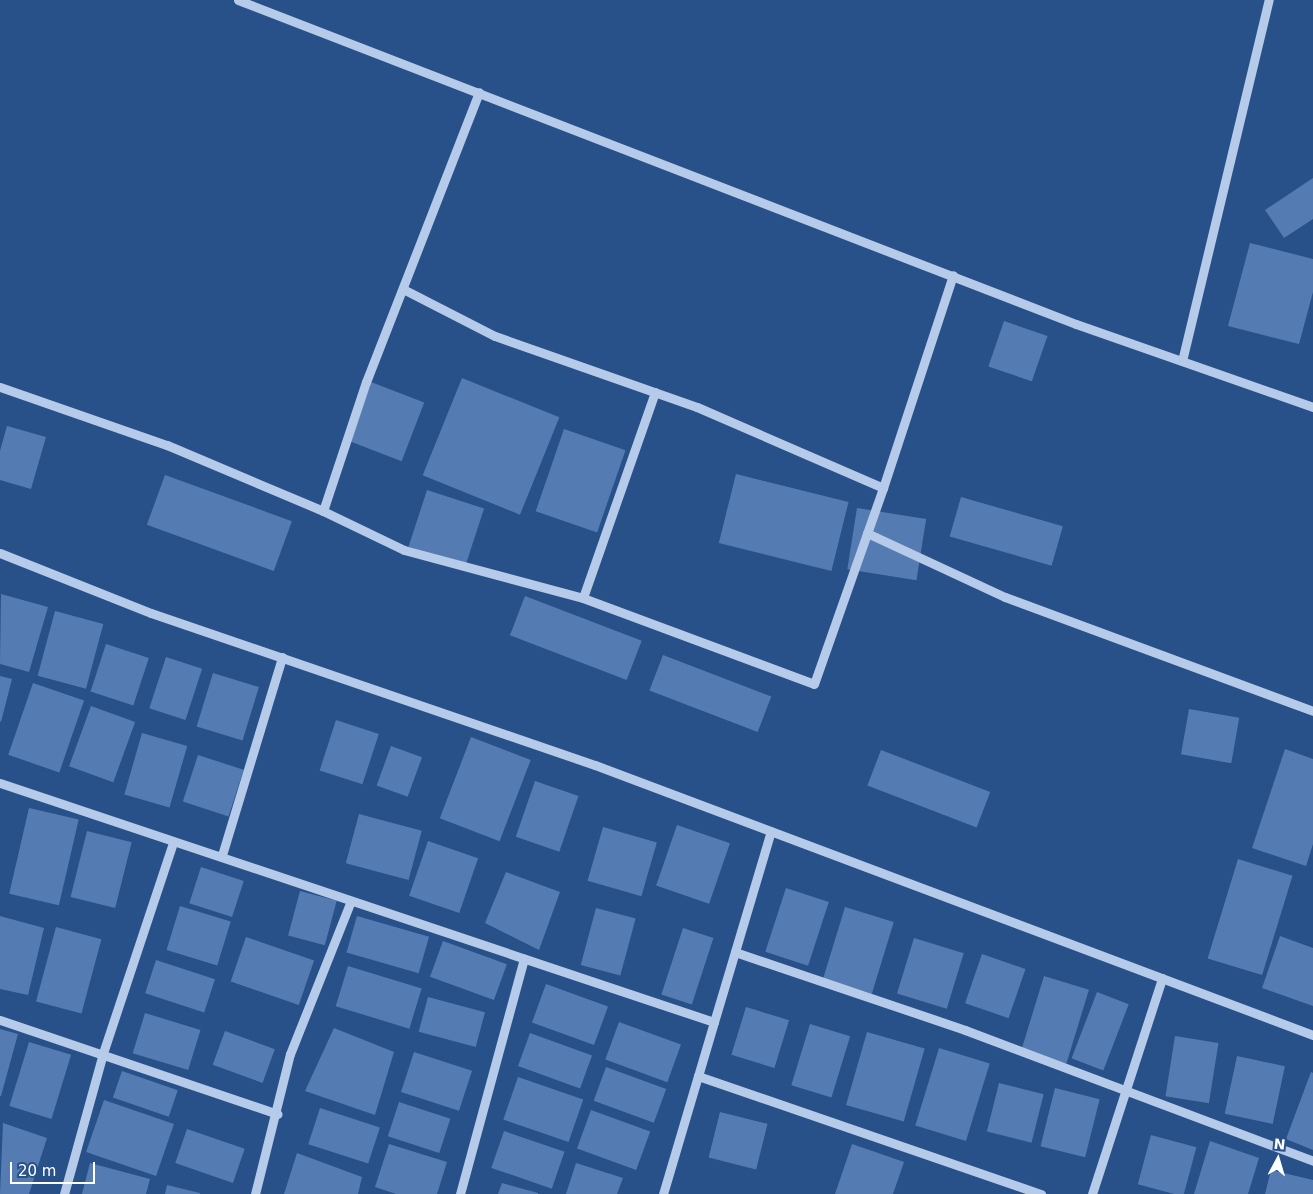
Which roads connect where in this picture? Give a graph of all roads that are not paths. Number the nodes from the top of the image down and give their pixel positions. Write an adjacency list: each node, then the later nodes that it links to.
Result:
1 (238, 0): 3 (street)
2 (1269, 0): 6 (street)
3 (479, 92): 4 (street); 5 (street)
4 (953, 275): 6 (street); 10 (street)
5 (403, 289): 8 (street); 11 (street)
6 (1182, 361): 9 (street)
7 (0, 387): 11 (street)
8 (655, 392): 10 (street); 14 (street)
9 (1313, 407)
10 (883, 488): 12 (street)
11 (323, 511): 14 (street)
12 (867, 533): 14 (street); 16 (street)
13 (0, 553): 15 (street)
14 (583, 598)
15 (282, 657): 18 (street); 20 (street)
16 (1313, 711)
17 (0, 783): 19 (street)
18 (771, 831): 22 (street); 24 (street)
19 (173, 842): 20 (street); 28 (street)
20 (222, 855): 21 (street)
21 (351, 901): 23 (street); 31 (street)
22 (735, 952): 26 (street); 30 (street)
23 (524, 959): 26 (street); 35 (street)
24 (1162, 978): 27 (street); 30 (street)
25 (0, 1020): 28 (street)
26 (714, 1022): 29 (street)
27 (1313, 1035)
28 (103, 1053): 31 (street); 33 (street)
29 (698, 1076): 36 (street); 37 (street)
30 (1124, 1092): 32 (street); 38 (street)
31 (278, 1114): 34 (street)
32 (1313, 1161)
33 (64, 1194)
34 (255, 1194)
35 (460, 1194)
36 (663, 1194)
37 (1041, 1194)
38 (1092, 1194)

